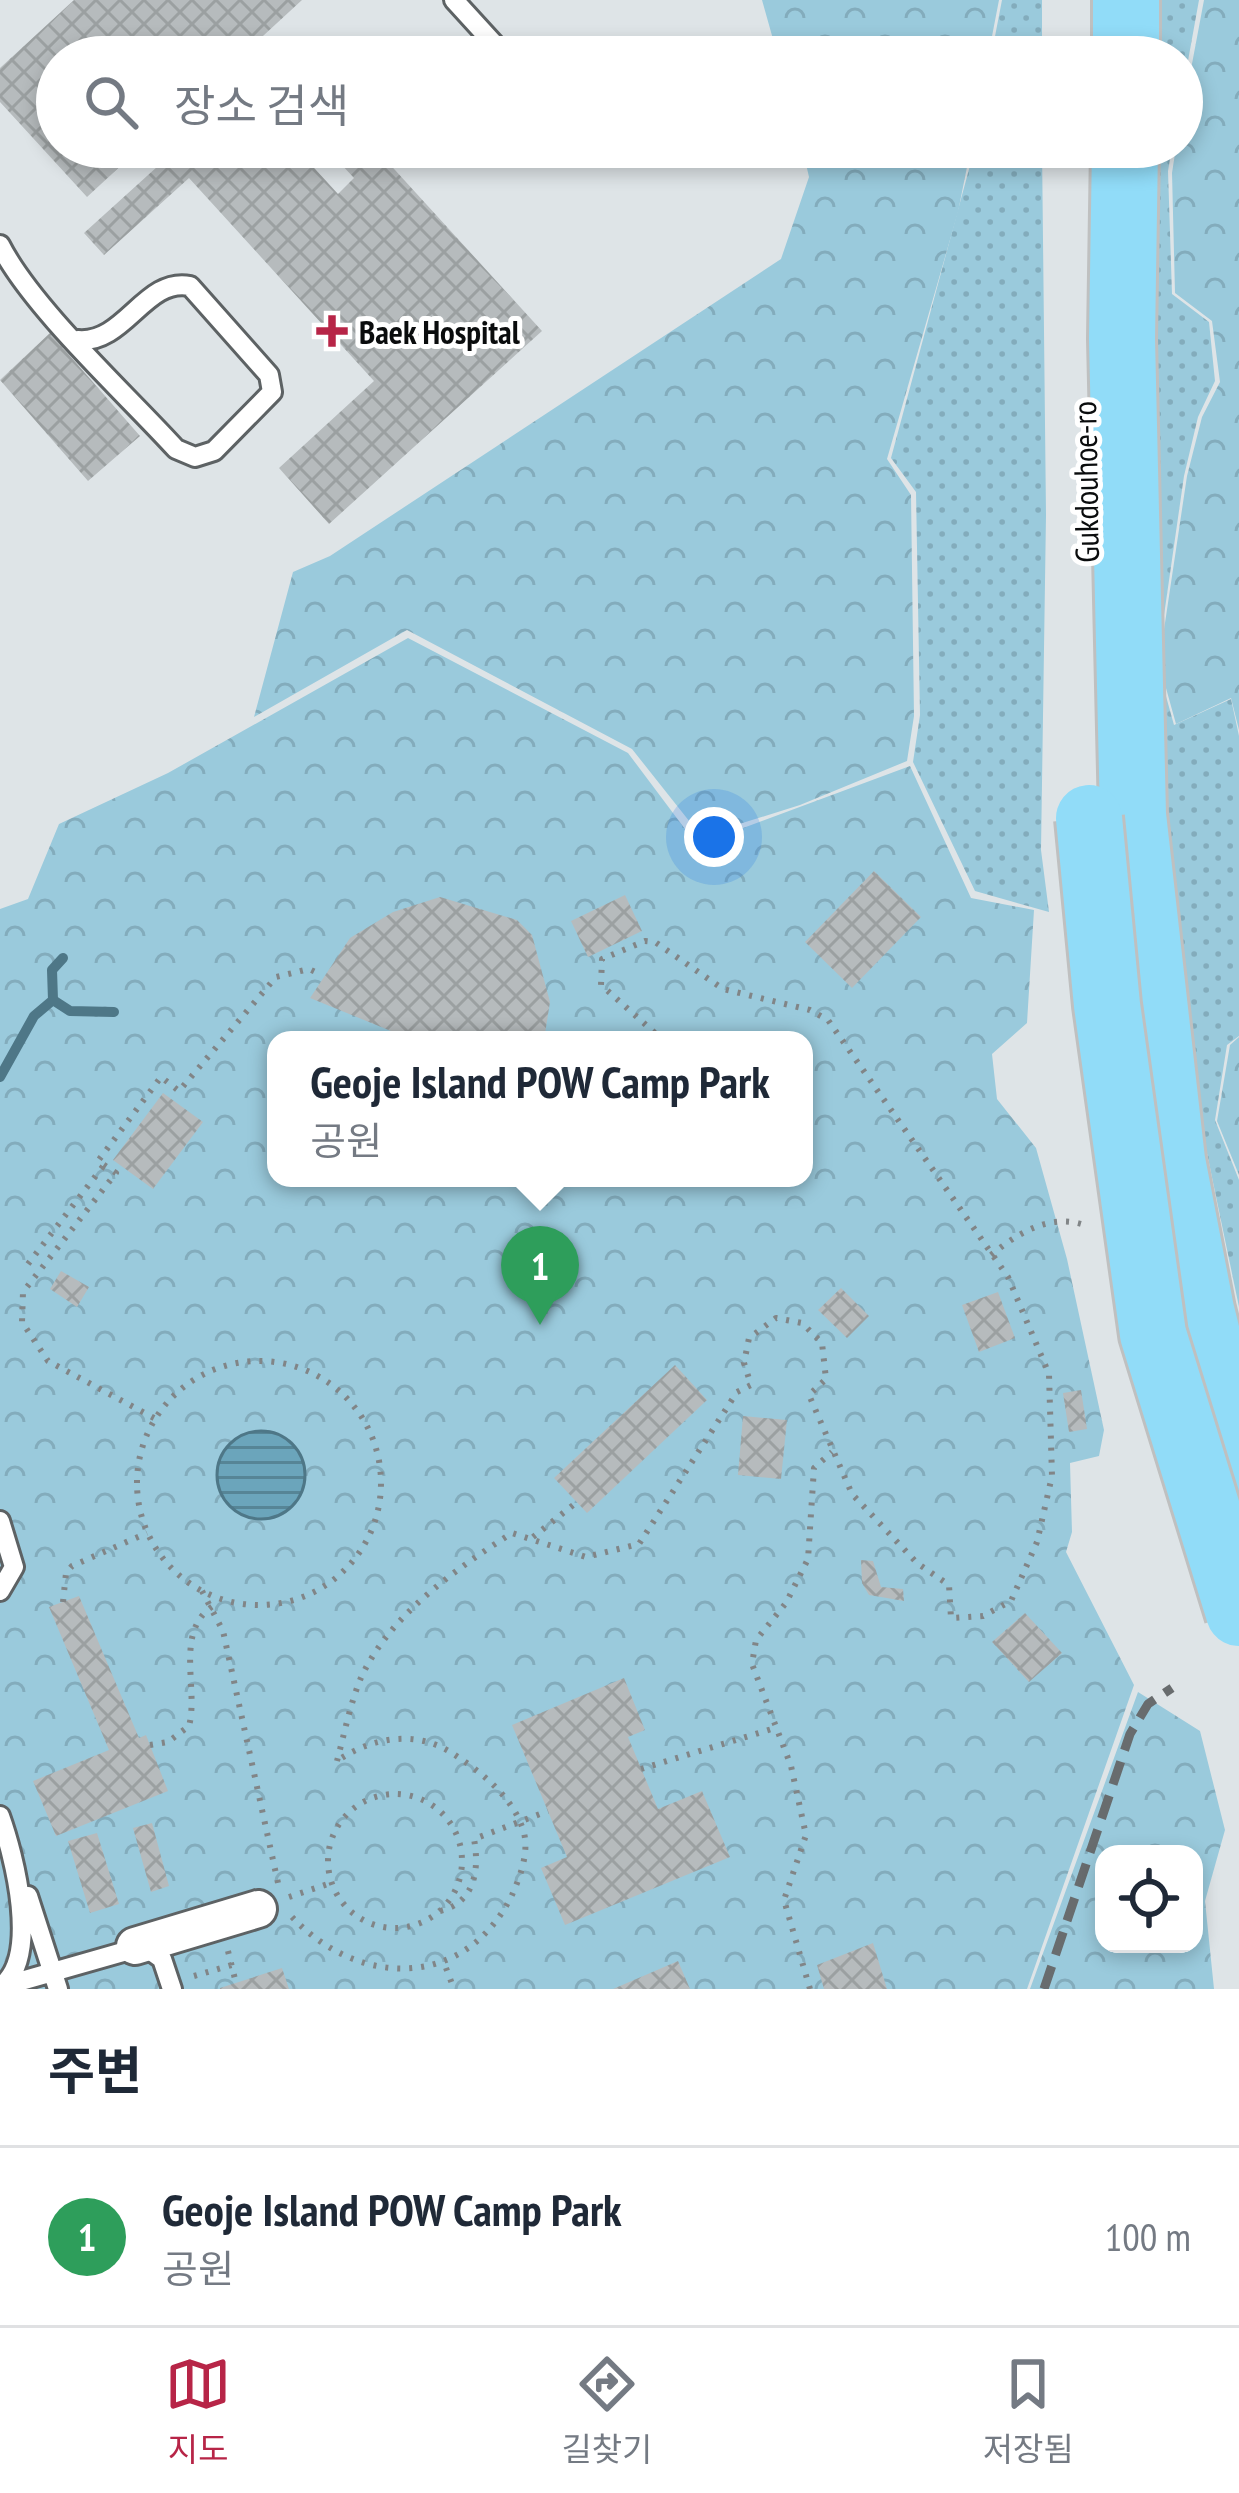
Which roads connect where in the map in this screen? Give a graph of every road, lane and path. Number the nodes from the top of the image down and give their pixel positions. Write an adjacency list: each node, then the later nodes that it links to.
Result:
1 (454, 0): 4 (lane)
2 (1080, 0): 5 (highway)
3 (1126, 0): 6 (highway)
4 (487, 36)
5 (1080, 36)
6 (1126, 36)
7 (1083, 168): 11 (highway, Gukdouhoe-ro)
8 (1125, 168): 11 (highway, Gukdouhoe-ro)
9 (0, 245): 10 (lane)
10 (78, 340): 10 (lane)
11 (1111, 816): 18 (highway); 27 (highway, bridge)
12 (322, 975): 14 (path)
13 (653, 1031): 17 (path)
14 (104, 1166): 15 (path); 16 (path)
15 (28, 1264)
16 (154, 1418): 21 (path); 24 (path)
17 (833, 1451): 22 (path); 28 (path)
18 (1239, 1464)
19 (577, 1502): 22 (path)
20 (0, 1521): 23 (lane)
21 (146, 1533): 24 (path); 25 (path)
22 (531, 1539): 32 (path)
23 (0, 1591)
24 (202, 1591): 26 (path)
25 (63, 1602)
26 (213, 1606): 29 (path); 42 (path)
27 (1239, 1613)
28 (775, 1728): 30 (path); 49 (path)
29 (150, 1745)
30 (641, 1769)
31 (548, 1811): 32 (path)
32 (519, 1822): 37 (path); 42 (path)
33 (3, 1825): 38 (lane); 45 (lane)
34 (332, 1883): 35 (path); 37 (path); 37 (path)
35 (298, 1894)
36 (258, 1910): 39 (street)
37 (439, 1912)
38 (41, 1938): 40 (lane); 44 (lane)
39 (136, 1946): 40 (lane); 47 (lane)
40 (90, 1961): 44 (lane)
41 (232, 1965): 43 (path)
42 (446, 1968): 48 (path)
43 (194, 1976)
44 (55, 1981): 45 (lane)
45 (0, 1987): 46 (lane)
46 (12, 1989)
47 (172, 1989)
48 (454, 1989)
49 (810, 1989)

